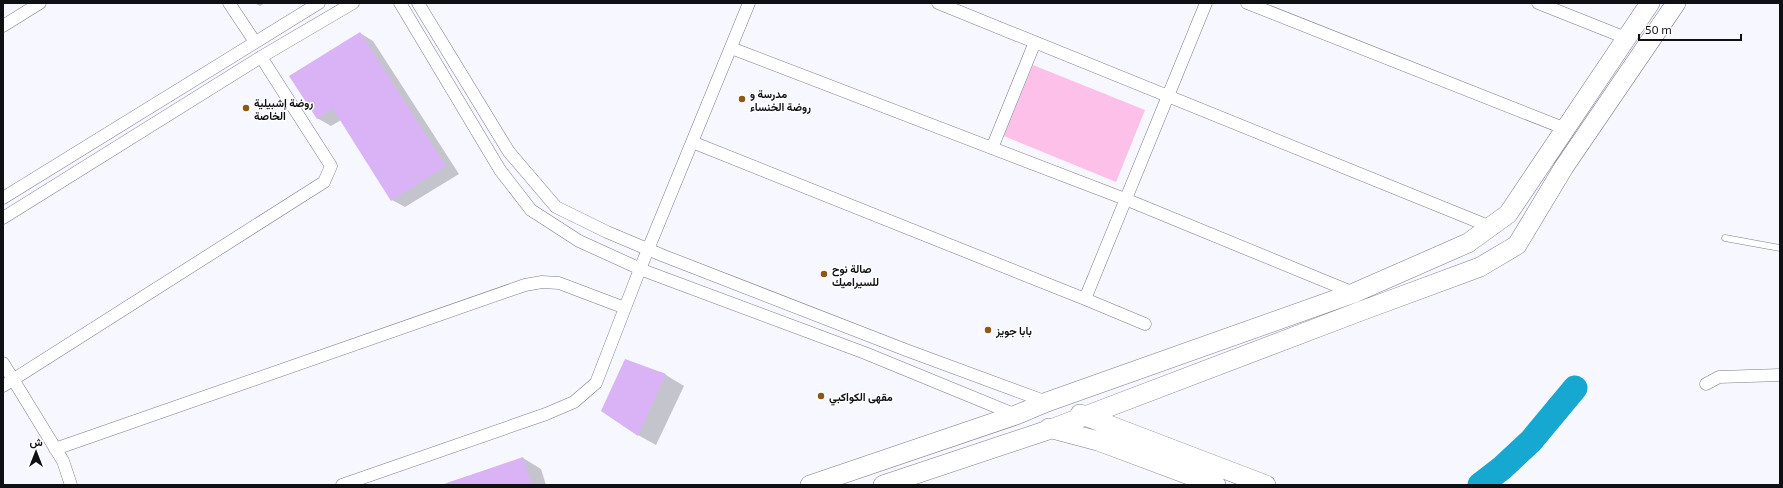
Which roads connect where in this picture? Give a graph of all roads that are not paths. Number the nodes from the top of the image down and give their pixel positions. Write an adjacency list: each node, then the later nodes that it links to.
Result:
1 (40, 3): 14 (street)
2 (229, 3): 16 (street)
3 (319, 3): 16 (street)
4 (353, 3): 19 (street)
5 (400, 3): 31 (street)
6 (418, 3): 30 (street)
7 (749, 3): 18 (street)
8 (938, 3): 17 (street)
9 (1206, 3): 20 (street)
10 (1247, 3): 21 (street)
11 (1538, 3): 15 (street)
12 (1650, 3): 15 (main road)
13 (1676, 3): 42 (main road)
14 (3, 26)
15 (1626, 38): 21 (main road)
16 (255, 42): 24 (street)
17 (1035, 42): 20 (street); 23 (street)
18 (731, 48): 22 (street); 23 (street)
19 (261, 57): 26 (street); 38 (street)
20 (1168, 96): 25 (street); 27 (street)
21 (1566, 129): 27 (main road)
22 (692, 142): 30 (street); 33 (street)
23 (992, 148): 25 (street)
24 (3, 198)
25 (1125, 199): 32 (street); 33 (street)
26 (3, 218)
27 (1491, 227): 32 (main road)
28 (1725, 238): 29 (lane)
29 (1780, 248)
30 (648, 249): 31 (street); 40 (street)
31 (640, 269): 34 (street); 41 (street)
32 (1354, 293): 40 (main road)
33 (1085, 299): 35 (street)
34 (625, 308): 44 (street); 46 (street)
35 (1145, 324)
36 (3, 363): 38 (street)
37 (1780, 375): 39 (street)
38 (8, 382): 44 (street)
39 (1706, 384)
40 (1047, 402): 41 (main road); 42 (main road)
41 (1016, 415): 43 (main road); 47 (main road)
42 (1085, 416): 43 (main road); 50 (main road)
43 (1051, 429): 48 (main road); 49 (main road)
44 (55, 449): 45 (street)
45 (71, 485)
46 (342, 485)
47 (810, 485)
48 (883, 485)
49 (1216, 485)
50 (1266, 485)

